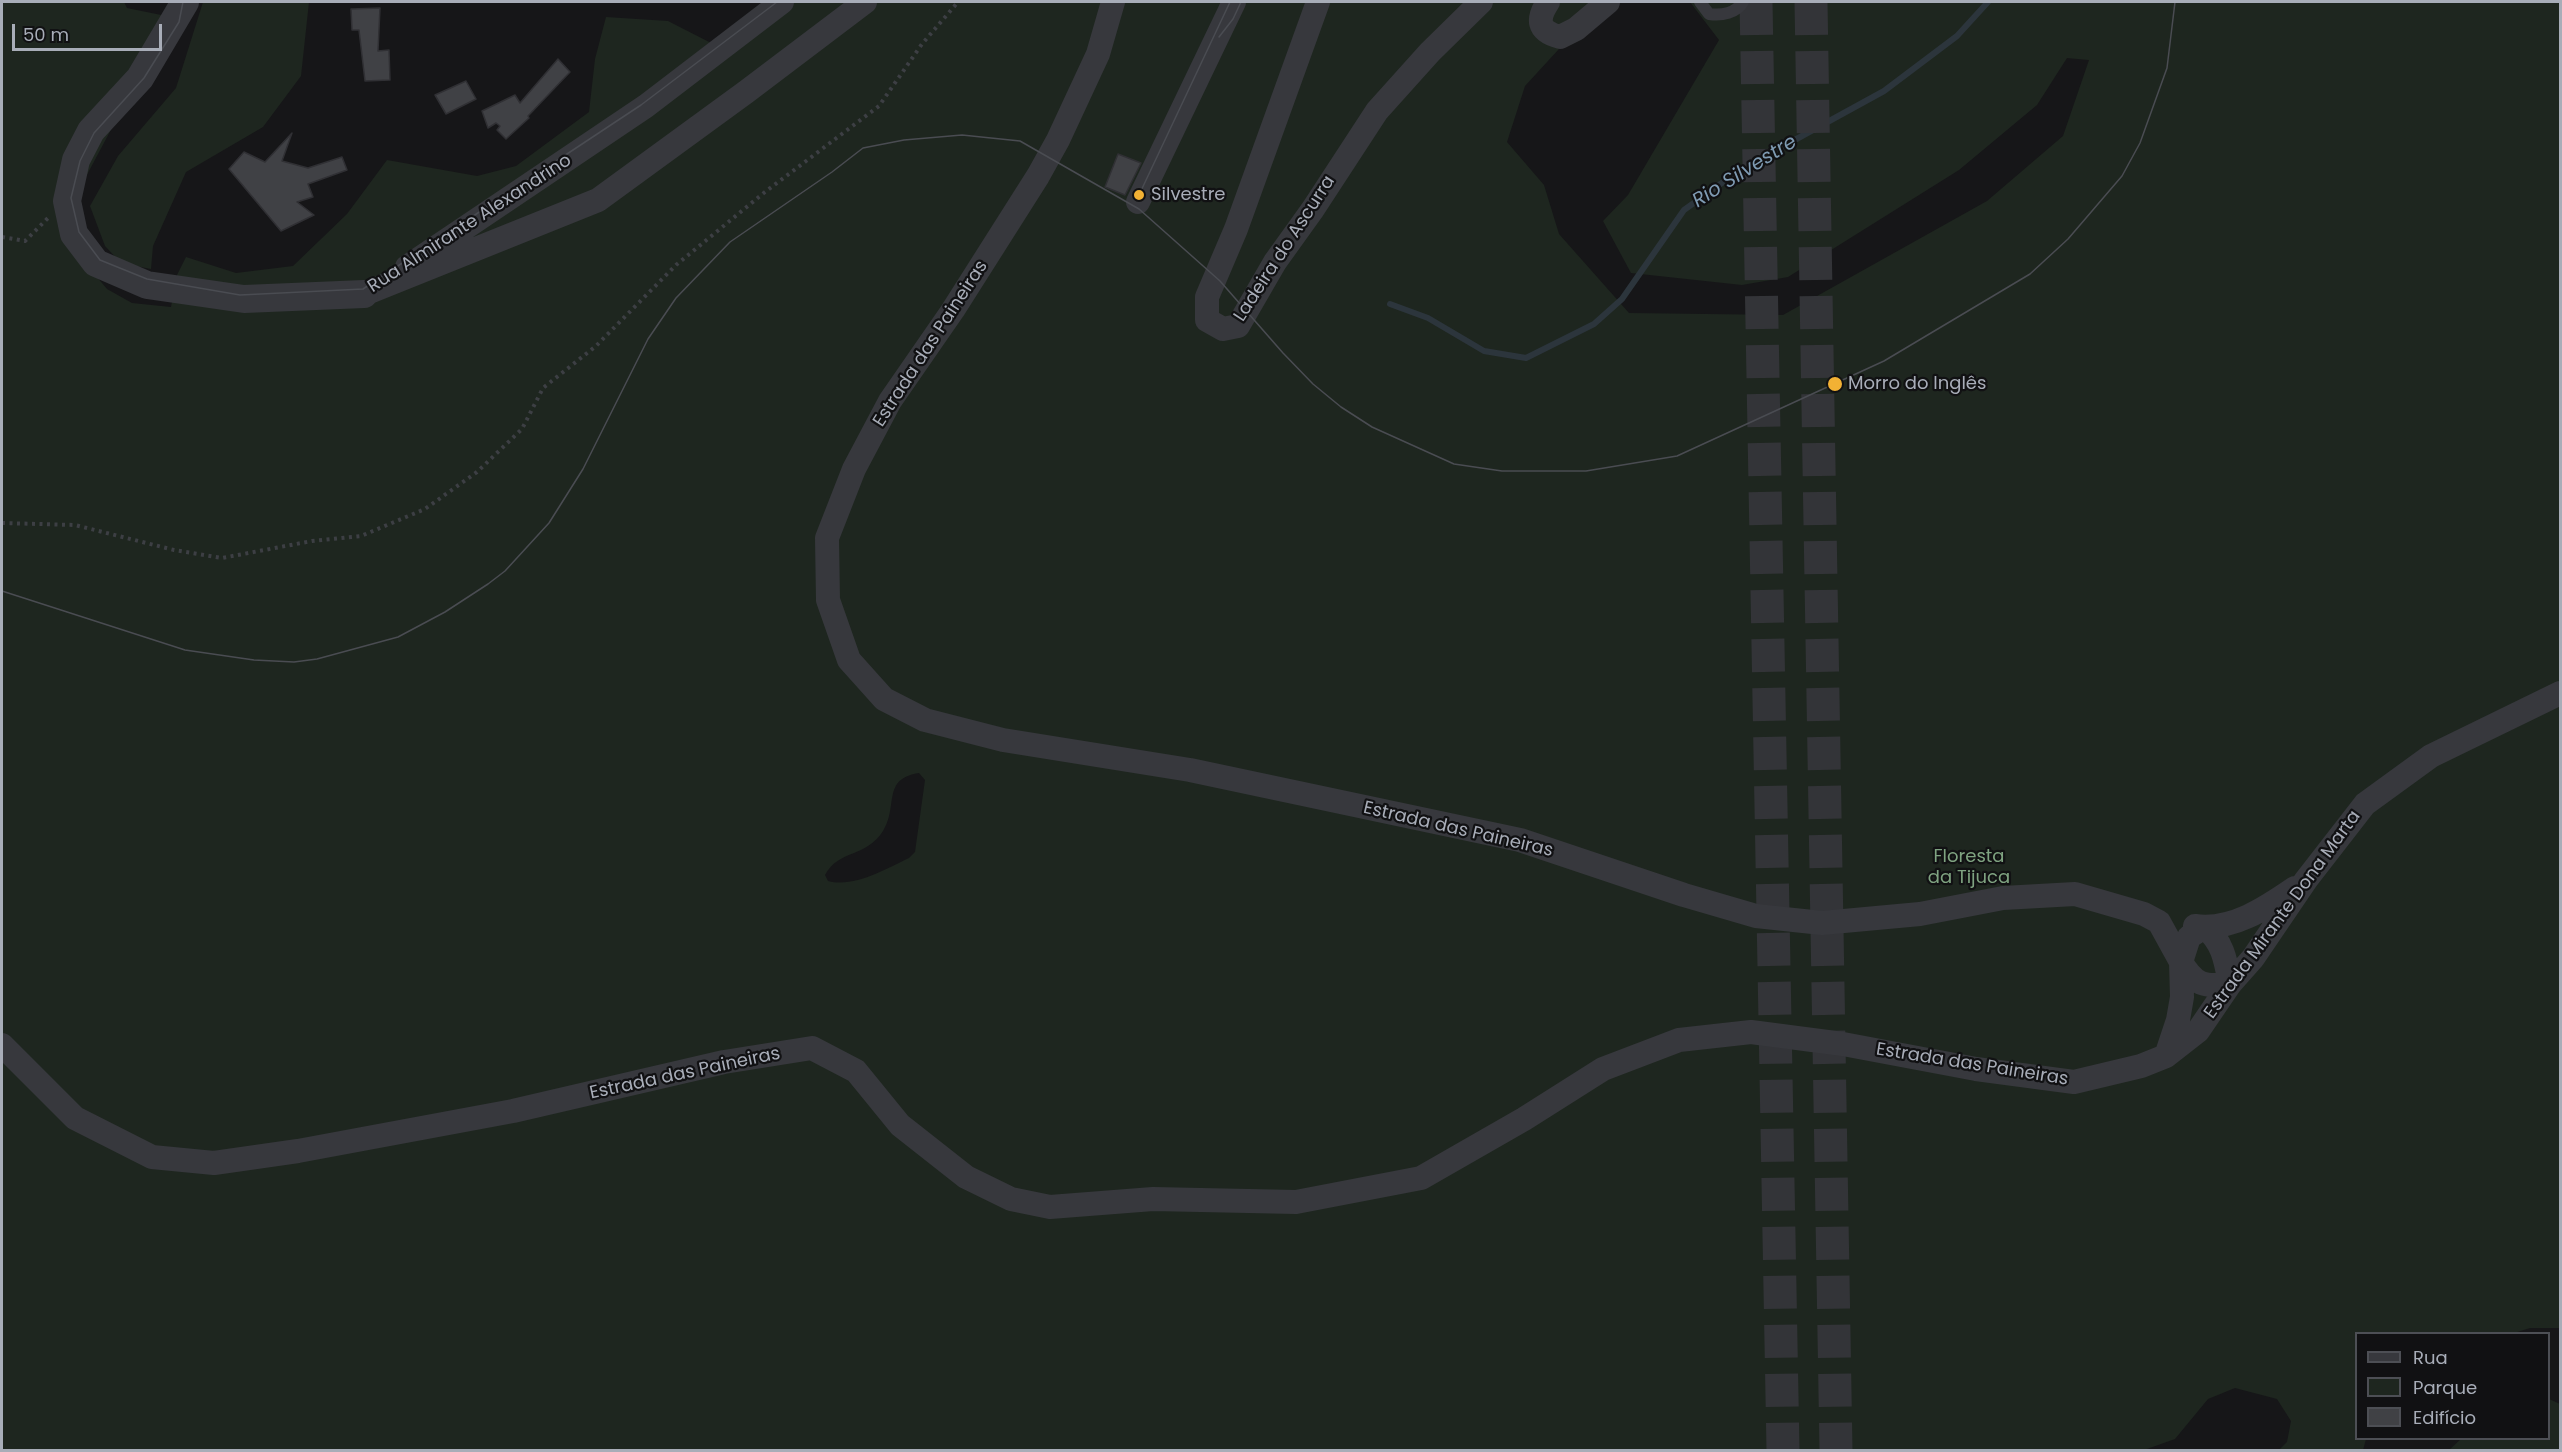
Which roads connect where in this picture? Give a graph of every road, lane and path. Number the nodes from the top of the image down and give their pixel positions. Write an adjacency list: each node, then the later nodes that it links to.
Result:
1 (185, 2): 13 (street, Rua Almirante Alexandrino)
2 (782, 2): 16 (street, Rua Almirante Alexandrino)
3 (865, 2): 16 (street)
4 (958, 2): 17 (path)
5 (1113, 2): 20 (street, Estrada das Paineiras)
6 (1234, 2): 14 (street)
7 (1318, 2): 8 (street, Ladeira do Ascurra)
8 (1481, 2)
9 (1548, 2): 10 (street)
10 (1608, 2)
11 (1700, 2): 12 (lane)
12 (1743, 2)
13 (67, 201): 15 (path); 16 (street, Rua Almirante Alexandrino)
14 (1138, 202)
15 (2, 237)
16 (364, 294)
17 (2, 523)
18 (2560, 693): 19 (street, Estrada Mirante Dona Marta)
19 (2306, 880): 21 (street, Estrada das Paineiras); 23 (street, Estrada Mirante Dona Marta)
20 (2159, 922): 21 (street, Estrada das Paineiras); 22 (street)
21 (2204, 927): 22 (street); 23 (street)
22 (2181, 962): 23 (street); 25 (street)
23 (2230, 984): 25 (street, Estrada Mirante Dona Marta)
24 (2, 1045): 25 (street, Estrada das Paineiras)
25 (2166, 1056)

